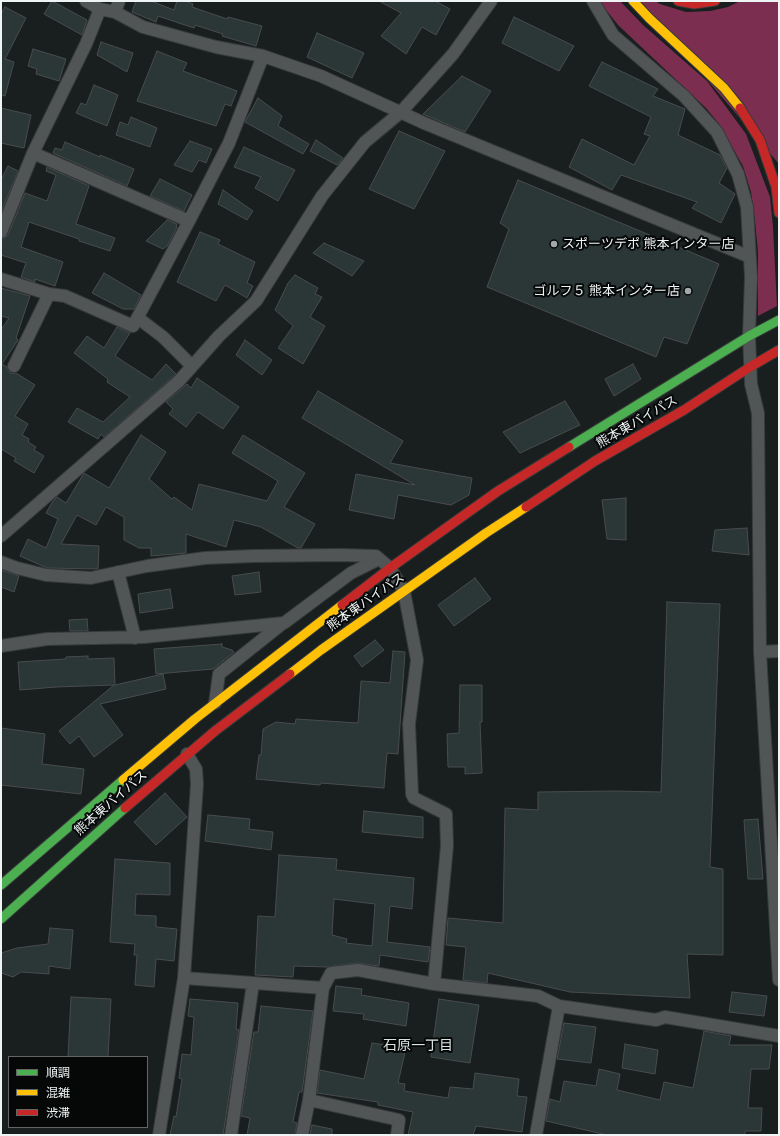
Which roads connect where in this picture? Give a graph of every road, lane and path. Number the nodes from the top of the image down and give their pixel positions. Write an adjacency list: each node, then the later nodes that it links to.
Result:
1 (86, 1): 8 (street)
2 (120, 1): 9 (street)
3 (491, 1): 11 (street)
4 (593, 1): 16 (street)
5 (633, 1): 13 (highway)
6 (678, 1): 7 (highway)
7 (715, 1)
8 (100, 9): 9 (street); 12 (street)
9 (115, 12): 10 (street)
10 (263, 56): 11 (street); 14 (street)
11 (401, 112): 16 (street); 24 (street)
12 (33, 153): 14 (street); 15 (street)
13 (779, 213)
14 (189, 221): 19 (street)
15 (1, 232)
16 (750, 257): 21 (street)
17 (1, 279): 18 (street)
18 (49, 294): 19 (street); 23 (street)
19 (138, 318): 24 (street)
20 (779, 320): 21 (highway, 熊本東バイパス)
21 (749, 336): 25 (street); 29 (highway, 熊本東バイパス)
22 (779, 350): 25 (highway, 熊本東バイパス)
23 (14, 366)
24 (192, 366): 26 (street)
25 (750, 366): 31 (highway, 熊本東バイパス); 36 (street)
26 (1, 536)
27 (379, 559): 29 (street); 30 (street); 32 (street)
28 (1, 562): 30 (street)
29 (390, 568): 31 (street); 37 (highway, 熊本東バイパス)
30 (118, 572): 33 (street)
31 (404, 591): 38 (highway, 熊本東バイパス); 44 (street)
32 (284, 623): 33 (street); 37 (street)
33 (135, 638): 34 (street)
34 (1, 646)
35 (779, 651): 36 (street)
36 (760, 652): 42 (street)
37 (215, 703): 39 (highway, 熊本東バイパス)
38 (187, 754): 40 (highway, 熊本東バイパス); 41 (street)
39 (1, 885)
40 (1, 919)
41 (184, 978): 43 (street); 49 (street)
42 (779, 980)
43 (254, 984): 45 (street); 50 (street)
44 (434, 984): 45 (street); 46 (street)
45 (323, 988): 48 (street)
46 (559, 1006): 47 (street); 53 (street)
47 (779, 1036)
48 (309, 1100): 51 (street); 52 (street)
49 (159, 1135)
50 (231, 1135)
51 (302, 1135)
52 (397, 1135)
53 (536, 1135)

